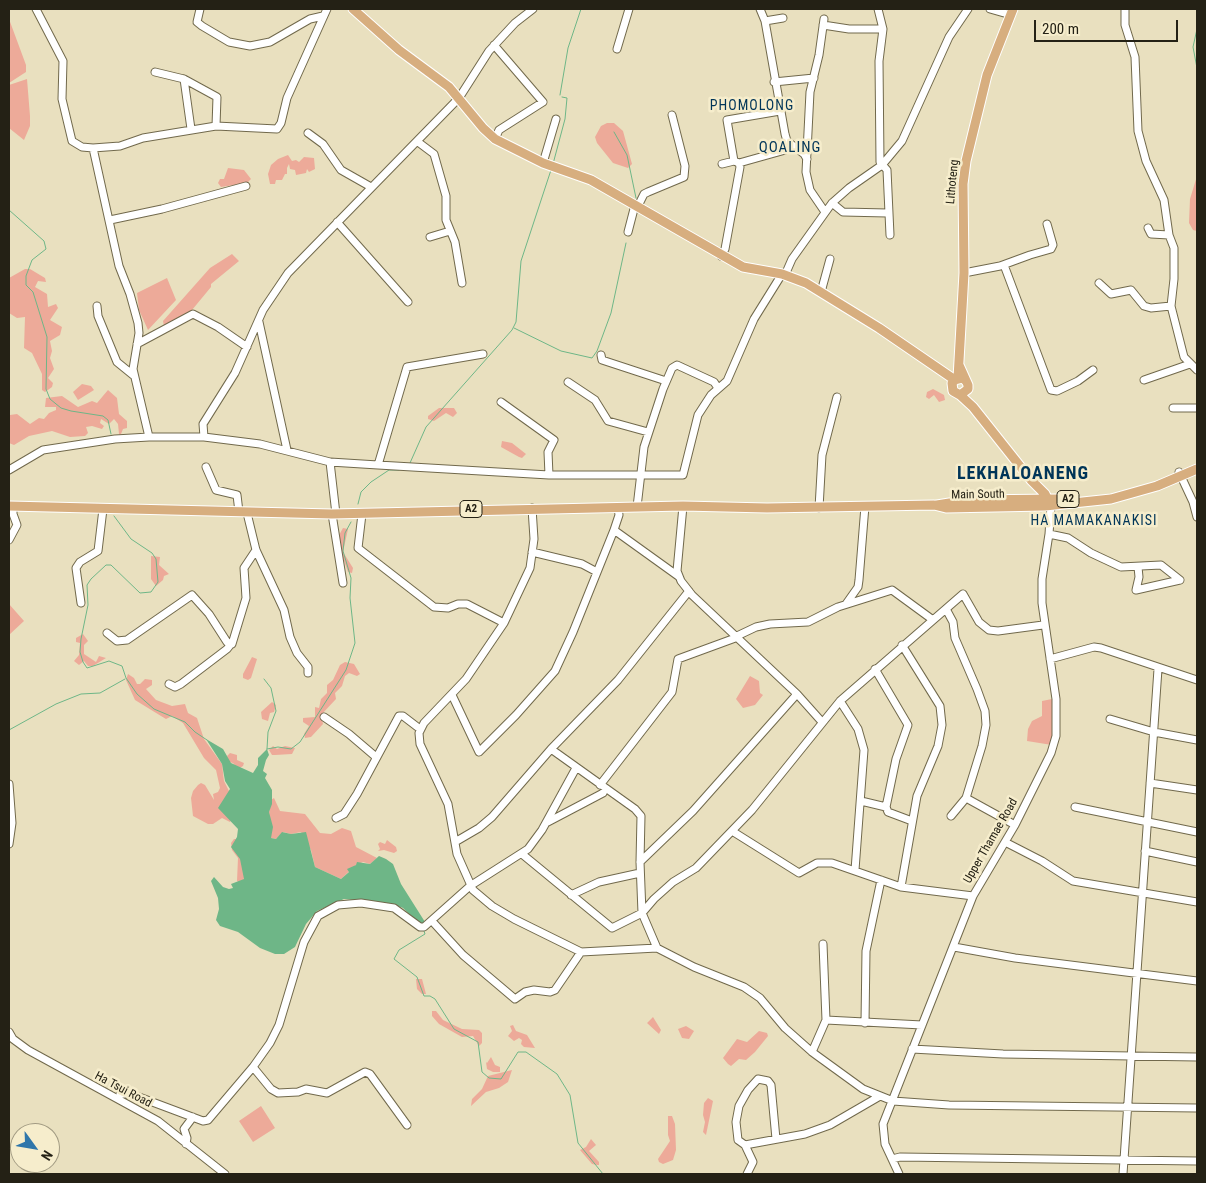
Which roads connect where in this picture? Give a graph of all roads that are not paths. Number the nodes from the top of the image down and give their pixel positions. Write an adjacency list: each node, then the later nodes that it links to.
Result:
1 (36, 9): 32 (street)
2 (200, 9): 11 (street)
3 (353, 9): 22 (main road)
4 (533, 9): 16 (street)
5 (629, 9): 17 (street)
6 (760, 9): 14 (street)
7 (878, 9): 15 (street)
8 (968, 9): 37 (street)
9 (990, 9): 12 (street)
10 (1125, 9): 51 (street)
11 (325, 12): 26 (street)
12 (1012, 12): 56 (main road, Lithoteng)
13 (783, 18): 14 (street)
14 (765, 21): 21 (street)
15 (883, 29): 19 (street); 37 (street)
16 (494, 45): 22 (street); 29 (street)
17 (617, 49)
18 (156, 72): 20 (street)
19 (814, 78): 21 (street); 33 (street)
20 (184, 79): 26 (street); 27 (street)
21 (774, 82): 23 (street)
22 (460, 98): 29 (main road); 30 (street)
23 (780, 111): 31 (street); 34 (street)
24 (672, 115): 41 (street)
25 (556, 119): 35 (street)
26 (216, 126): 27 (street)
27 (191, 129): 32 (street)
28 (308, 133): 39 (street)
29 (495, 139): 35 (main road)
30 (418, 142): 39 (street); 48 (street)
31 (793, 146): 33 (street); 34 (street)
32 (93, 148): 44 (street)
33 (807, 160): 42 (street)
34 (737, 162): 36 (street); 53 (street)
35 (545, 164): 41 (main road)
36 (722, 164)
37 (882, 165): 40 (street); 43 (street)
38 (246, 186): 44 (street)
39 (371, 187): 45 (street)
40 (832, 204): 42 (street); 43 (street)
41 (637, 206): 49 (street); 53 (main road)
42 (825, 212): 57 (street)
43 (887, 213): 50 (street)
44 (110, 220): 65 (street)
45 (337, 222): 61 (street); 64 (street)
46 (1047, 224): 55 (street)
47 (1148, 228): 51 (street)
48 (450, 231): 52 (street); 58 (street)
49 (628, 232)
50 (890, 235)
51 (1169, 235): 63 (street)
52 (430, 237)
53 (721, 256): 57 (main road)
54 (830, 259): 60 (street)
55 (1004, 265): 56 (street); 71 (street)
56 (964, 273): 69 (main road, Lithoteng)
57 (783, 274): 60 (main road); 79 (street)
58 (462, 283)
59 (1099, 283): 63 (street)
60 (821, 292): 73 (main road)
61 (408, 302)
62 (97, 306): 74 (street)
63 (1171, 306): 70 (street)
64 (259, 322): 66 (street); 88 (street)
65 (138, 344): 66 (street); 74 (street)
66 (247, 347): 87 (street)
67 (483, 354): 91 (street)
68 (601, 355): 76 (street)
69 (959, 362): 73 (main road); 78 (main road, Lithoteng)
70 (1190, 364): 72 (street); 75 (street)
71 (1093, 370)
72 (1197, 370)
73 (942, 372): 78 (main road)
74 (133, 375): 86 (street)
75 (1144, 380)
76 (666, 381): 79 (street); 85 (street)
77 (568, 382): 85 (street)
78 (960, 383): 82 (main road, Lithoteng); 82 (main road)
79 (718, 388): 96 (street)
80 (837, 398): 108 (street)
81 (501, 402): 95 (street)
82 (973, 407): 98 (main road)
83 (1174, 408): 84 (street)
84 (1197, 408)
85 (648, 432): 96 (street)
86 (149, 436): 87 (street); 93 (street)
87 (204, 437): 88 (street)
88 (287, 450): 89 (street)
89 (330, 462): 91 (street); 111 (street)
90 (1197, 464): 97 (main road, Main South / A2)
91 (378, 465): 95 (street)
92 (206, 467): 110 (street)
93 (9, 470)
94 (1197, 470): 97 (main road, Main South / A2)
95 (549, 475): 96 (street)
96 (639, 475): 107 (street)
97 (1180, 475): 100 (main road, Main South / A2); 113 (street)
98 (1034, 483): 99 (main road); 100 (main road)
99 (1022, 500): 100 (main road, Main South / A2); 104 (main road, Main South / A2)
100 (1050, 503): 104 (main road, Main South / A2); 115 (street, Upper Thamae Road)
101 (11, 506): 109 (main road, A2); 116 (street)
102 (683, 506): 107 (main road, A2); 108 (main road, A2); 121 (street)
103 (865, 506): 104 (main road, A2); 108 (main road, A2); 125 (street)
104 (934, 506)
105 (532, 508): 106 (main road, A2); 112 (main road, A2); 118 (street)
106 (618, 508): 107 (main road, A2); 114 (street)
107 (637, 508)
108 (819, 508)
109 (103, 509): 110 (main road, A2); 124 (street)
110 (243, 512): 111 (main road, A2); 117 (street)
111 (334, 514): 112 (main road, A2); 122 (street)
112 (362, 514): 128 (street)
113 (1197, 517)
114 (614, 530): 120 (street); 121 (street)
115 (1049, 534): 119 (street); 129 (street, Upper Thamae Road)
116 (9, 540)
117 (256, 550): 132 (street); 137 (street)
118 (532, 552): 120 (street); 128 (street)
119 (1138, 567): 119 (street)
120 (597, 572): 141 (street)
121 (678, 576): 123 (street)
122 (343, 584)
123 (689, 591): 131 (street); 149 (street)
124 (81, 603)
125 (846, 604): 127 (street); 131 (street)
126 (946, 609): 127 (street); 129 (street); 156 (street)
127 (933, 620): 133 (street)
128 (504, 623): 141 (street)
129 (1043, 625): 134 (street, Upper Thamae Road)
130 (107, 633): 132 (street)
131 (737, 637): 140 (street); 154 (street)
132 (231, 644): 139 (street)
133 (902, 645): 136 (street); 162 (street)
134 (1050, 659): 135 (street); 165 (street, Upper Thamae Road)
135 (1158, 668): 138 (street); 147 (street)
136 (874, 669): 142 (street); 158 (street)
137 (308, 673)
138 (1197, 680)
139 (168, 684)
140 (797, 694): 145 (street); 173 (street)
141 (452, 695): 146 (street)
142 (840, 701): 145 (street); 157 (street)
143 (324, 717): 150 (street)
144 (1110, 719): 147 (street)
145 (822, 722): 166 (street)
146 (420, 729): 150 (street); 168 (street)
147 (1154, 732): 148 (street); 152 (street)
148 (1197, 740)
149 (551, 749): 151 (street); 168 (street)
150 (376, 757): 161 (street)
151 (576, 768): 154 (street); 164 (street)
152 (1150, 783): 155 (street); 163 (street)
153 (9, 784): 170 (street)
154 (602, 787): 164 (street); 173 (street)
155 (1197, 790)
156 (966, 798): 160 (street); 165 (street)
157 (861, 801): 158 (street); 175 (street)
158 (886, 807): 162 (street)
159 (1075, 807): 163 (street)
160 (951, 816)
161 (336, 818)
162 (912, 821): 179 (street)
163 (1147, 822): 167 (street); 171 (street)
164 (546, 823): 172 (street)
165 (1015, 825): 169 (street, Upper Thamae Road)
166 (732, 831): 175 (street); 184 (street)
167 (1197, 832)
168 (455, 842): 178 (street)
169 (1005, 842): 180 (street); 182 (street, Upper Thamae Road)
170 (9, 844)
171 (1146, 851): 174 (street); 180 (street)
172 (522, 854): 178 (street); 181 (street)
173 (640, 862): 176 (street)
174 (1197, 862)
175 (855, 870): 177 (street)
176 (640, 873): 181 (street); 184 (street)
177 (881, 880): 179 (street); 193 (street)
178 (470, 886): 185 (street); 189 (street)
179 (901, 887): 182 (street)
180 (1144, 893): 183 (street); 190 (street)
181 (571, 895): 184 (street)
182 (973, 896): 187 (street, Upper Thamae Road)
183 (1197, 902)
184 (642, 913): 188 (street)
185 (432, 921): 189 (street); 200 (street)
186 (823, 944): 192 (street)
187 (954, 947): 190 (street); 194 (street, Upper Thamae Road)
188 (657, 948): 189 (street); 197 (street)
189 (581, 952)
190 (1138, 973): 191 (street); 198 (street)
191 (1197, 981)
192 (826, 1020): 193 (street); 197 (street)
193 (865, 1023): 194 (street)
194 (922, 1025): 196 (street, Upper Thamae Road)
195 (9, 1032): 209 (street, Ha Tsui Road)
196 (912, 1050): 198 (street); 203 (street, Upper Thamae Road)
197 (812, 1052): 202 (street)
198 (1131, 1056): 199 (street); 204 (street)
199 (1197, 1058)
200 (253, 1067): 206 (street); 207 (street)
201 (120, 1094): 206 (street)
202 (880, 1096): 203 (street); 208 (street)
203 (893, 1101): 204 (street); 211 (street, Upper Thamae Road)
204 (1127, 1107): 205 (street); 213 (street)
205 (1197, 1108)
206 (193, 1117): 209 (street)
207 (407, 1125)
208 (776, 1139): 210 (street); 210 (street)
209 (186, 1144): 214 (street, Ha Tsui Road)
210 (745, 1145): 215 (street)
211 (892, 1159): 213 (street); 216 (street, Upper Thamae Road)
212 (1197, 1160): 213 (street)
213 (1123, 1161): 217 (street)
214 (225, 1174)
215 (747, 1174)
216 (898, 1174)
217 (1123, 1174)

